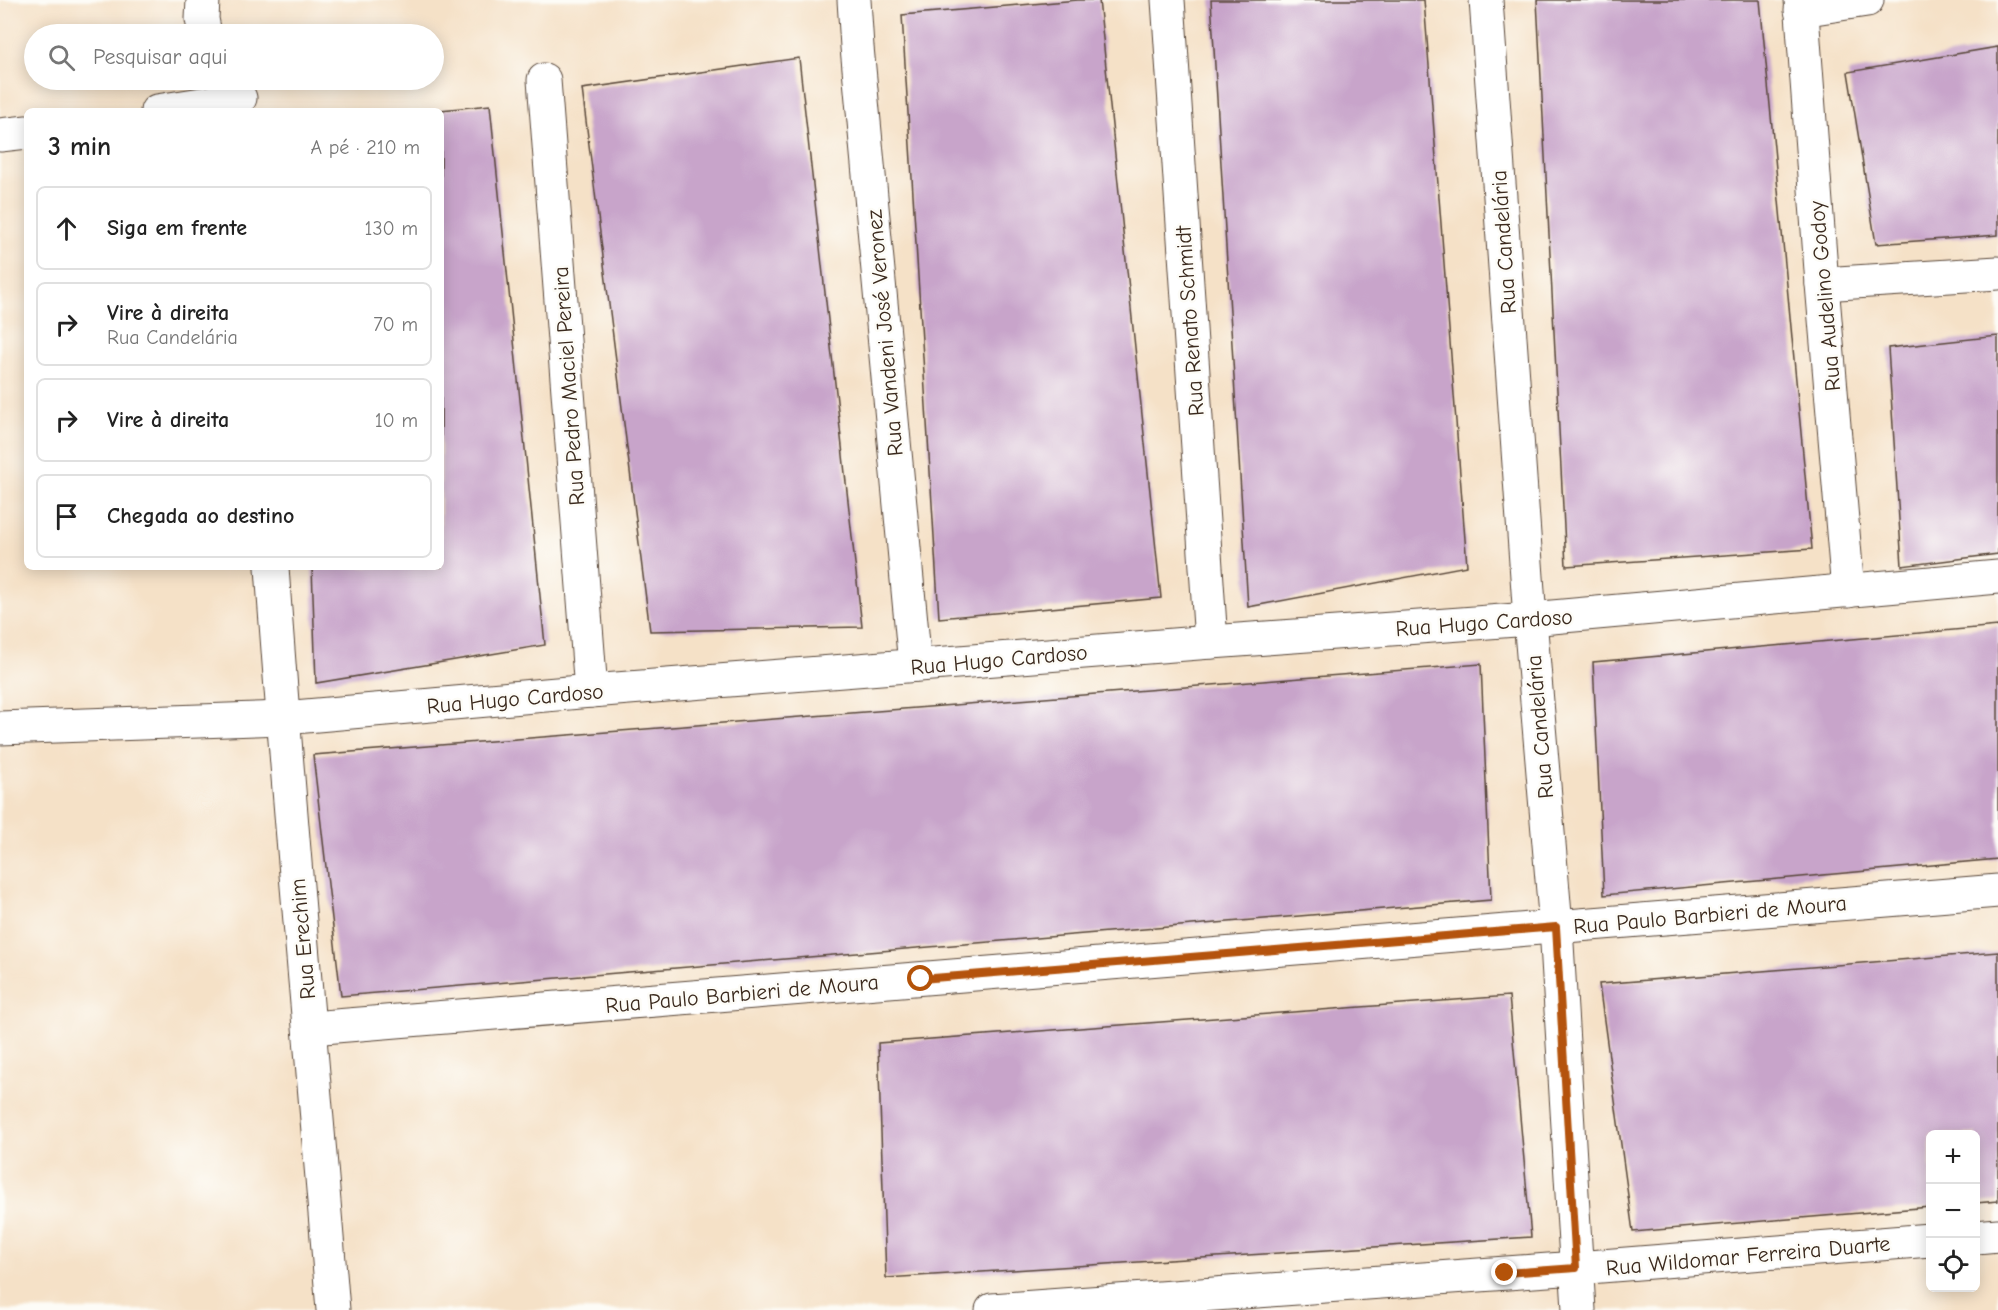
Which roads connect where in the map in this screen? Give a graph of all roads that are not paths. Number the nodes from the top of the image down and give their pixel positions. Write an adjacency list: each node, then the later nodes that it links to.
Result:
1 (203, 0): 7 (street)
2 (855, 0): 20 (street, Rua Vandeni José Veronez)
3 (1168, 0): 19 (street, Rua Renato Schmidt)
4 (1486, 0): 18 (street, Rua Candelária)
5 (1867, 0): 6 (street)
6 (1801, 5): 14 (street, Rua Audelino Godoy)
7 (203, 24)
8 (544, 80): 21 (street, Rua Pedro Maciel Pereira)
9 (235, 96): 10 (street)
10 (173, 108)
11 (24, 132): 12 (street)
12 (0, 135)
13 (1998, 273): 14 (street)
14 (1822, 284): 17 (street, Rua Audelino Godoy)
15 (272, 570): 22 (street, Rua Erechim)
16 (1998, 577): 17 (street, Rua Hugo Cardoso)
17 (1848, 591): 18 (street, Rua Hugo Cardoso)
18 (1530, 619): 19 (street, Rua Hugo Cardoso); 25 (street, Rua Candelária)
19 (1211, 642): 20 (street, Rua Hugo Cardoso)
20 (915, 666): 21 (street, Rua Hugo Cardoso)
21 (591, 691): 22 (street, Rua Hugo Cardoso)
22 (283, 718): 23 (street, Rua Hugo Cardoso); 26 (street, Rua Erechim)
23 (0, 729)
24 (1998, 891): 25 (street, Rua Paulo Barbieri de Moura)
25 (1556, 927): 26 (street, Rua Paulo Barbieri de Moura); 30 (street, Rua Candelária)
26 (310, 1028): 32 (street, Rua Erechim)
27 (1998, 1235): 28 (street)
28 (1980, 1237)
29 (1926, 1240): 30 (street, Rua Wildomar Ferreira Duarte)
30 (1576, 1268): 31 (street, Rua Wildomar Ferreira Duarte); 34 (street, Rua Candelária)
31 (1176, 1303): 33 (street, Rua Wildomar Ferreira Duarte)
32 (333, 1310)
33 (992, 1310)
34 (1579, 1310)

